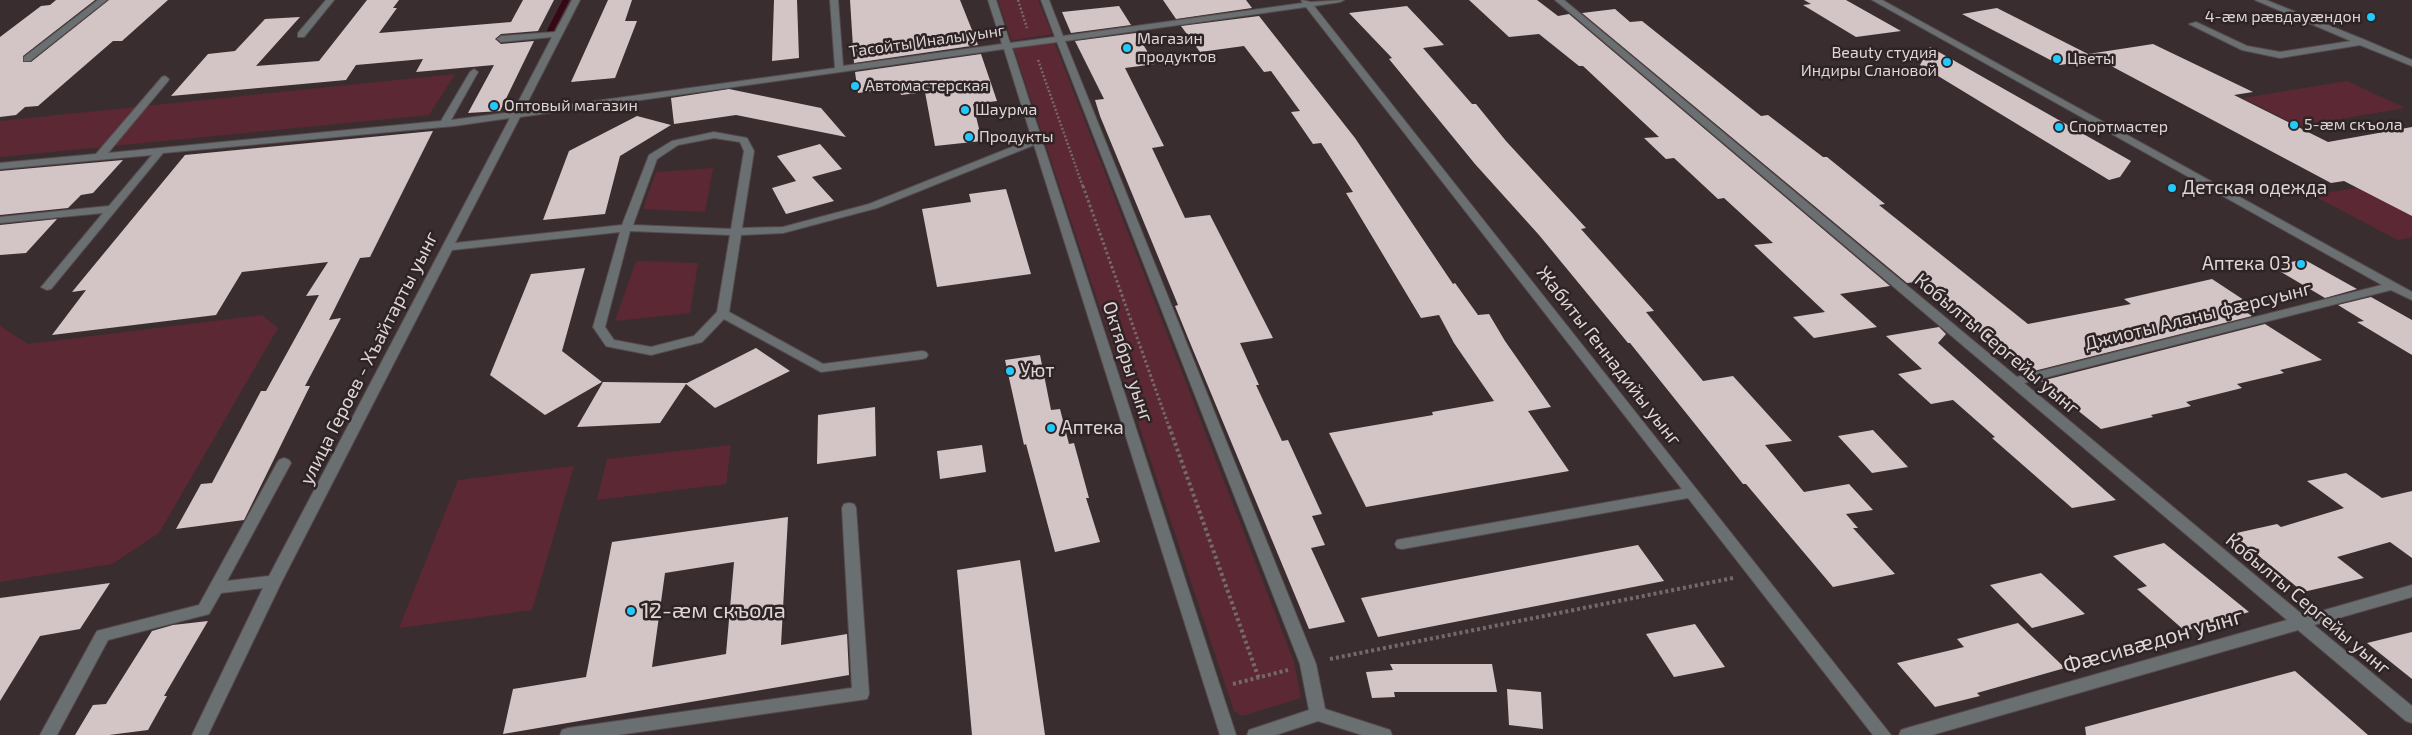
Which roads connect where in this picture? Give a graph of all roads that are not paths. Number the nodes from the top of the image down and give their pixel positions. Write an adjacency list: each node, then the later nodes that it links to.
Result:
1 (103, 0): 19 (street)
2 (330, 0): 14 (street)
3 (576, 0): 13 (street, улица Героев - Хъайтарты уынг)
4 (834, 0): 21 (street)
5 (992, 0): 18 (street, Октябры уынг)
6 (1045, 0): 15 (street)
7 (1340, 0): 11 (street, Тасойты Иналы уынг)
8 (1559, 0): 40 (street, Кобылты Сергейы уынг)
9 (1876, 0): 36 (street)
10 (2259, 0): 17 (street)
11 (1306, 2): 15 (street, Тасойты Иналы уынг); 42 (street, Жабиты Геннадийы уынг)
12 (2193, 24): 17 (street)
13 (559, 34): 16 (street); 24 (street, улица Героев - Хъайтарты уынг)
14 (301, 35)
15 (1061, 38): 18 (street, Тасойты Иналы уынг); 49 (street)
16 (501, 39)
17 (2362, 42): 20 (street)
18 (1006, 45): 21 (street, Тасойты Иналы уынг); 26 (street, Октябры уынг)
19 (27, 59)
20 (2412, 63)
21 (839, 68): 24 (street, Тасойты Иналы уынг)
22 (474, 72): 25 (street)
23 (165, 79): 28 (street)
24 (517, 114): 25 (street, Тасойты Иналы уынг); 34 (street, улица Героев - Хъайтарты уынг)
25 (444, 124): 27 (street, Тасойты Иналы уынг)
26 (1037, 140): 33 (street); 55 (street, Октябры уынг)
27 (161, 150): 28 (street, Тасойты Иналы уынг); 30 (street)
28 (98, 156): 29 (street, Тасойты Иналы уынг)
29 (0, 166)
30 (112, 209): 31 (street); 35 (street)
31 (0, 220)
32 (626, 228): 33 (street); 33 (street); 34 (street); 38 (street)
33 (736, 232): 38 (street)
34 (448, 247): 45 (street, улица Героев - Хъайтарты уынг)
35 (47, 286)
36 (2392, 286): 37 (street); 40 (street, Джиоты Аланы фæрсуынг)
37 (2412, 297)
38 (723, 313): 39 (street)
39 (922, 355)
40 (2014, 382): 48 (street, Кобылты Сергейы уынг)
41 (284, 463): 46 (street)
42 (1692, 492): 44 (street); 58 (street, Жабиты Геннадийы уынг)
43 (849, 508): 54 (street)
44 (1402, 544)
45 (274, 581): 46 (street); 53 (street, улица Героев - Хъайтарты уынг)
46 (217, 588): 52 (street)
47 (2412, 591): 48 (street, Фæсивæдон уынг)
48 (2301, 623): 50 (street, Кобылты Сергейы уынг); 59 (street, Фæсивæдон уынг)
49 (1318, 714): 51 (street); 57 (street)
50 (2412, 716)
51 (1277, 731): 56 (street)
52 (48, 735)
53 (200, 735)
54 (568, 735)
55 (1228, 735)
56 (1256, 735)
57 (1384, 735)
58 (1883, 735)
59 (1907, 735)

